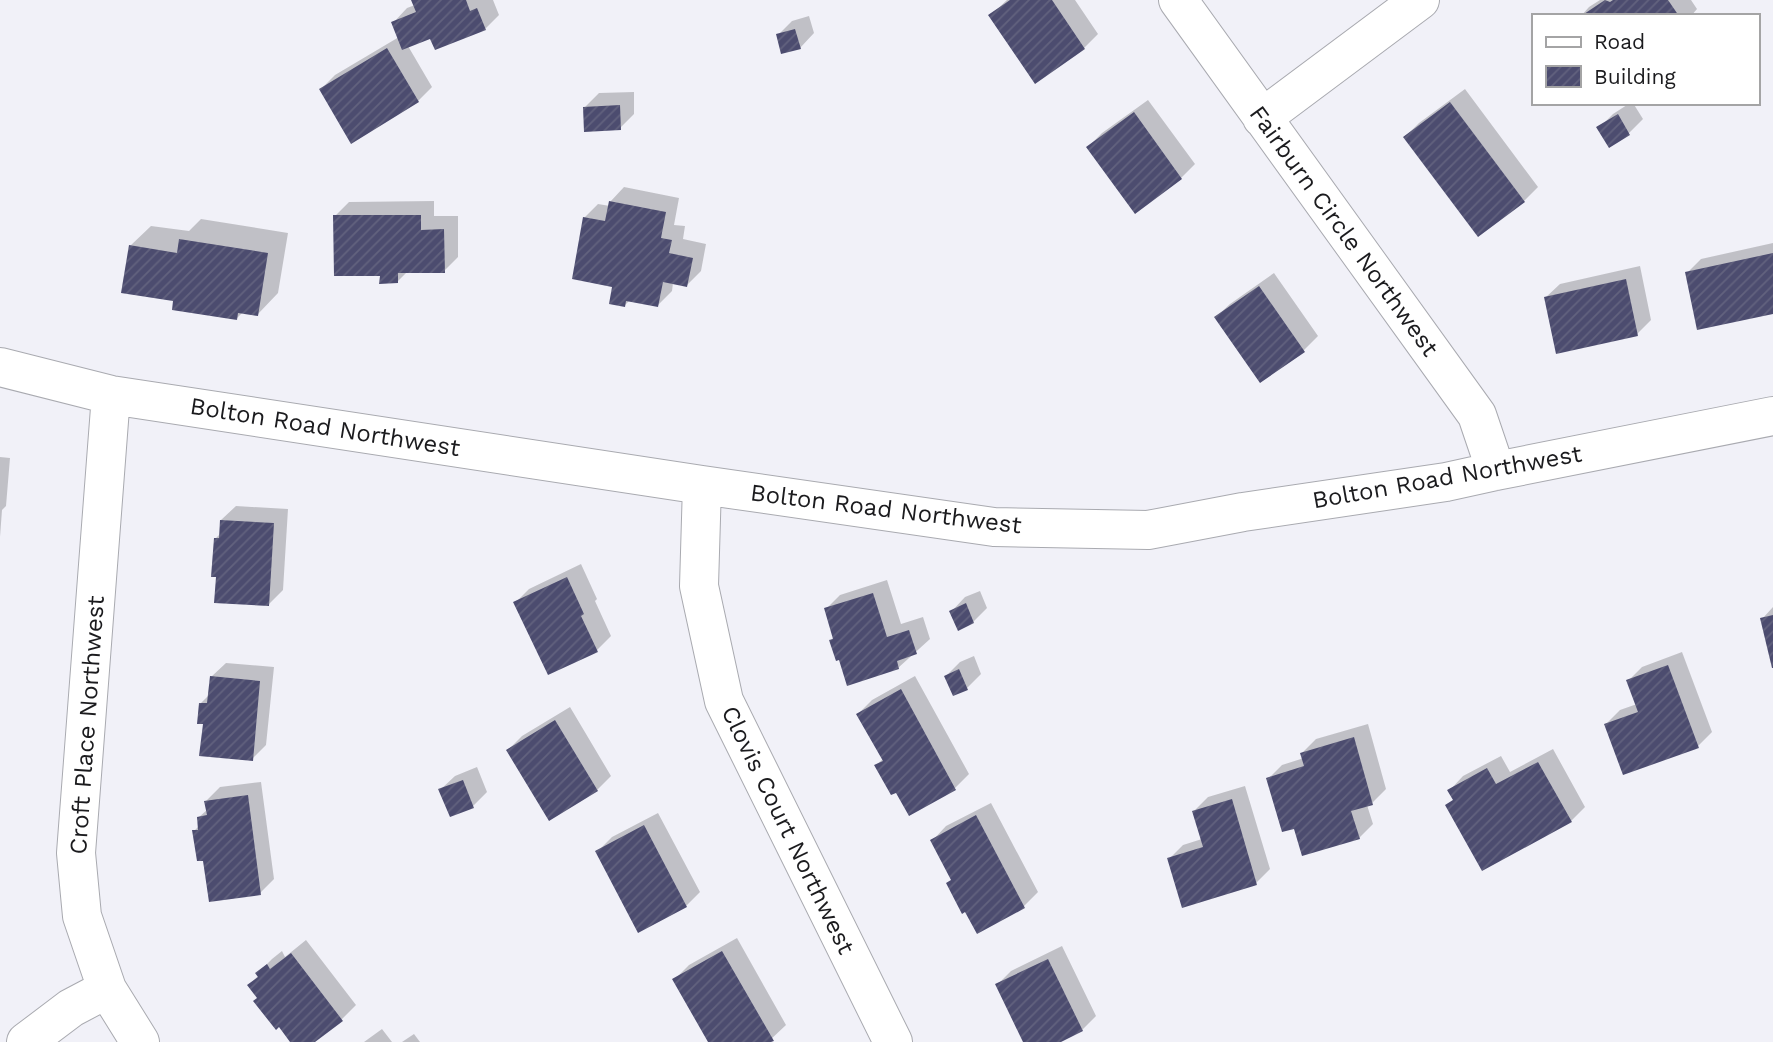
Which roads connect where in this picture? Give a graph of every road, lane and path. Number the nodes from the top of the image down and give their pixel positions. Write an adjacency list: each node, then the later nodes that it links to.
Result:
1 (1178, 0): 3 (street, Fairburn Circle Northwest)
2 (1420, 0): 3 (street)
3 (1262, 118): 7 (street, Fairburn Circle Northwest)
4 (0, 367): 5 (street, Bolton Road Northwest)
5 (111, 395): 8 (street, Bolton Road Northwest); 9 (street, Croft Place Northwest)
6 (1773, 416): 7 (street, Bolton Road Northwest)
7 (1496, 471): 8 (street, Bolton Road Northwest)
8 (702, 485): 12 (street, Clovis Court Northwest)
9 (107, 989): 10 (street); 11 (street, Croft Place Northwest)
10 (26, 1042)
11 (140, 1042)
12 (892, 1042)

